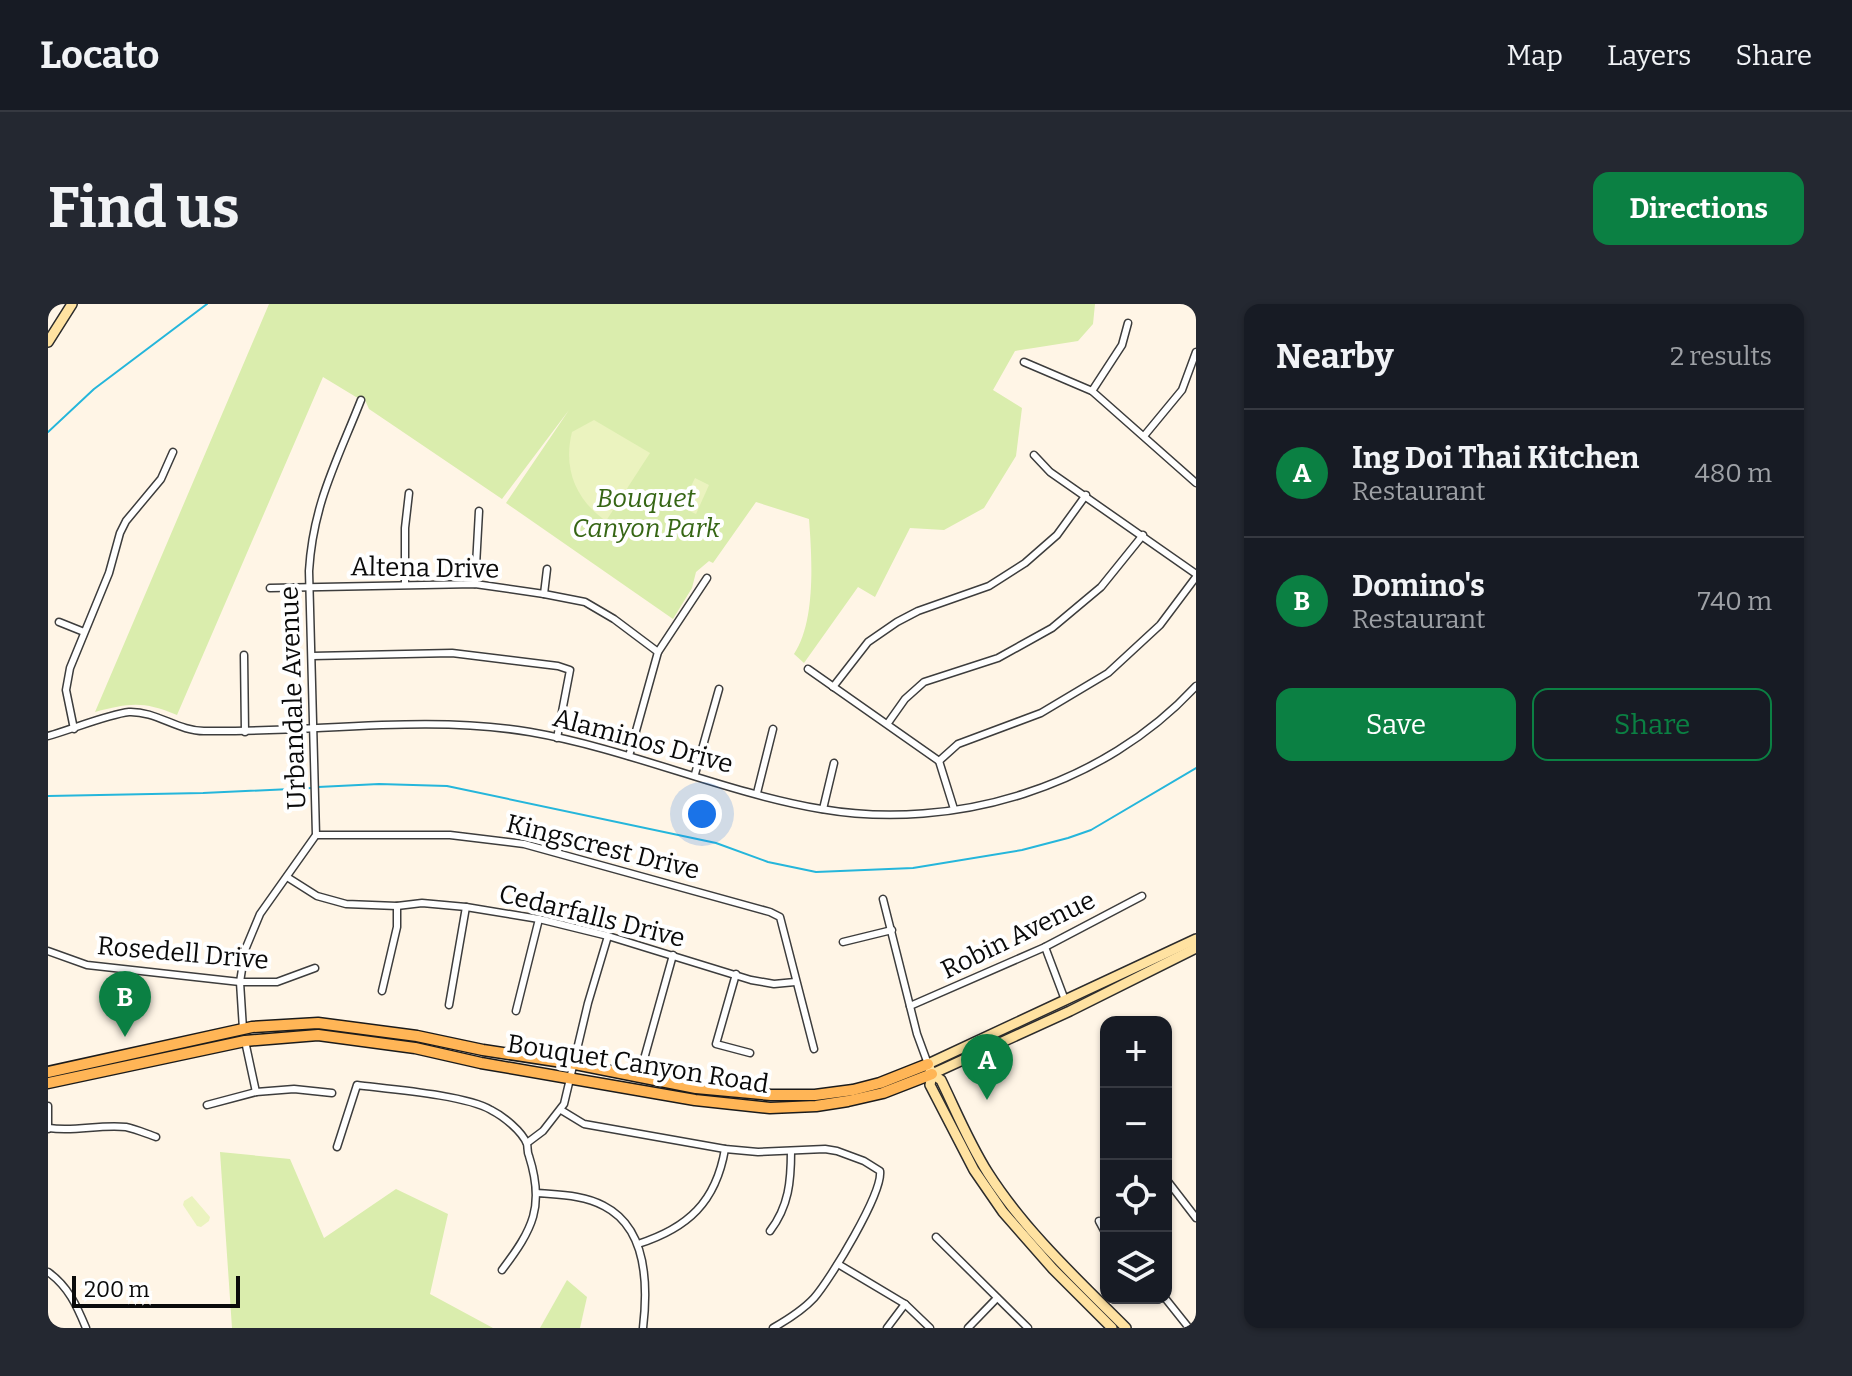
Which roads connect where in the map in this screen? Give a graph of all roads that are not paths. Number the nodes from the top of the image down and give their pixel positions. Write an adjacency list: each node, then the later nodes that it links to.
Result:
1 (72, 304): 3 (main road)
2 (1128, 323): 6 (street)
3 (48, 342)
4 (1196, 352): 8 (street)
5 (1024, 362): 6 (street)
6 (1092, 391): 8 (street)
7 (361, 400): 22 (street, Urbandale Avenue)
8 (1144, 436): 11 (street)
9 (173, 452): 25 (street)
10 (1034, 455): 13 (street)
11 (1196, 483)
12 (409, 493): 19 (street)
13 (1086, 495): 15 (street); 31 (street)
14 (479, 511): 20 (street)
15 (1143, 535): 17 (street); 33 (street)
16 (547, 569): 23 (street)
17 (1196, 575): 41 (street)
18 (707, 578): 26 (street)
19 (405, 584): 20 (street, Altena Drive); 22 (street, Altena Drive)
20 (475, 584): 23 (street, Altena Drive)
21 (270, 588): 22 (street, Altena Drive)
22 (310, 588): 28 (street, Urbandale Avenue)
23 (544, 594): 26 (street, Altena Drive)
24 (59, 622): 25 (street)
25 (84, 632): 35 (street)
26 (658, 652): 40 (street)
27 (244, 655): 37 (street)
28 (312, 656): 34 (street, Urbandale Avenue); 39 (street)
29 (808, 669): 31 (street)
30 (1196, 686): 46 (street, Alaminos Drive)
31 (833, 687): 33 (street)
32 (719, 689): 43 (street)
33 (888, 723): 41 (street)
34 (313, 728): 37 (street, Alaminos Drive); 39 (street, Alaminos Drive); 47 (street, Urbandale Avenue)
35 (74, 729): 37 (street, Alaminos Drive); 38 (street, Alaminos Drive)
36 (773, 729): 44 (street)
37 (245, 732)
38 (48, 736)
39 (557, 738): 40 (street, Alaminos Drive)
40 (629, 756): 43 (street, Alaminos Drive)
41 (939, 761): 46 (street)
42 (834, 763): 45 (street)
43 (695, 774): 44 (street, Alaminos Drive)
44 (757, 793): 45 (street, Alaminos Drive)
45 (823, 809): 46 (street, Alaminos Drive)
46 (954, 809)
47 (316, 835): 48 (street, Urbandale Avenue); 65 (street, Kingscrest Drive)
48 (287, 877): 51 (street, Cedarfalls Drive); 64 (street, Urbandale Avenue)
49 (1142, 896): 58 (street, Robin Avenue)
50 (883, 899): 54 (street)
51 (397, 906): 52 (street, Cedarfalls Drive); 67 (street)
52 (466, 907): 53 (street, Cedarfalls Drive); 69 (street)
53 (539, 919): 55 (street, Cedarfalls Drive); 71 (street)
54 (892, 930): 57 (street); 70 (street)
55 (608, 936): 61 (street, Cedarfalls Drive); 79 (street)
56 (1196, 939): 66 (main road, Bouquet Canyon Road)
57 (843, 942)
58 (1045, 947): 68 (street); 70 (street, Robin Avenue)
59 (1196, 948): 66 (main road, Bouquet Canyon Road)
60 (48, 951): 64 (street, Rosedell Drive)
61 (673, 955): 63 (street, Cedarfalls Drive); 78 (street)
62 (315, 968): 64 (street, Rosedell Drive)
63 (736, 974): 65 (street, Cedarfalls Drive); 77 (street)
64 (240, 982): 74 (street, Urbandale Avenue)
65 (795, 982): 75 (street)
66 (1115, 982): 68 (main road, Bouquet Canyon Road); 73 (main road, Bouquet Canyon Road)
67 (382, 991)
68 (1065, 1000): 72 (main road, Bouquet Canyon Road)
69 (449, 1005)
70 (910, 1006): 80 (street)
71 (516, 1011)
72 (1041, 1011): 73 (main road); 80 (main road, Bouquet Canyon Road)
73 (1035, 1028): 80 (main road, Bouquet Canyon Road)
74 (244, 1035): 76 (main road, Bouquet Canyon Road); 79 (main road, Bouquet Canyon Road); 82 (main road, Bouquet Canyon Road); 83 (main road, Bouquet Canyon Road); 85 (street, Urbandale Avenue)
75 (814, 1049)
76 (137, 1052): 81 (main road, Bouquet Canyon Road); 82 (main road)
77 (750, 1053)
78 (644, 1059)
79 (575, 1064): 80 (main road, Bouquet Canyon Road); 83 (street)
80 (930, 1069): 83 (main road, Bouquet Canyon Road); 117 (main road); 118 (main road)
81 (48, 1072)
82 (78, 1076): 84 (main road, Bouquet Canyon Road)
83 (572, 1078): 89 (street)
84 (48, 1083)
85 (256, 1092): 86 (street); 87 (street)
86 (332, 1093)
87 (207, 1105)
88 (48, 1106): 90 (street)
89 (561, 1110): 92 (street); 94 (street)
90 (48, 1129): 91 (street)
91 (156, 1137)
92 (527, 1143): 93 (street); 97 (street)
93 (337, 1147)
94 (725, 1149): 95 (street); 103 (street)
95 (791, 1151): 100 (street); 104 (street)
96 (1172, 1187): 98 (street)
97 (537, 1193): 103 (street); 105 (street)
98 (1196, 1218)
99 (1099, 1221): 101 (street)
100 (770, 1231)
101 (1105, 1232)
102 (936, 1237): 107 (street)
103 (638, 1244): 111 (street)
104 (838, 1264): 108 (street); 112 (street)
105 (502, 1270)
106 (48, 1272): 110 (street)
107 (997, 1298): 115 (street); 116 (street)
108 (905, 1304): 113 (street); 114 (street)
109 (1170, 1304): 119 (street)
110 (86, 1328)
111 (643, 1328)
112 (773, 1328)
113 (887, 1328)
114 (930, 1328)
115 (968, 1328)
116 (1028, 1328)
117 (1112, 1328)
118 (1126, 1328)
119 (1189, 1328)

